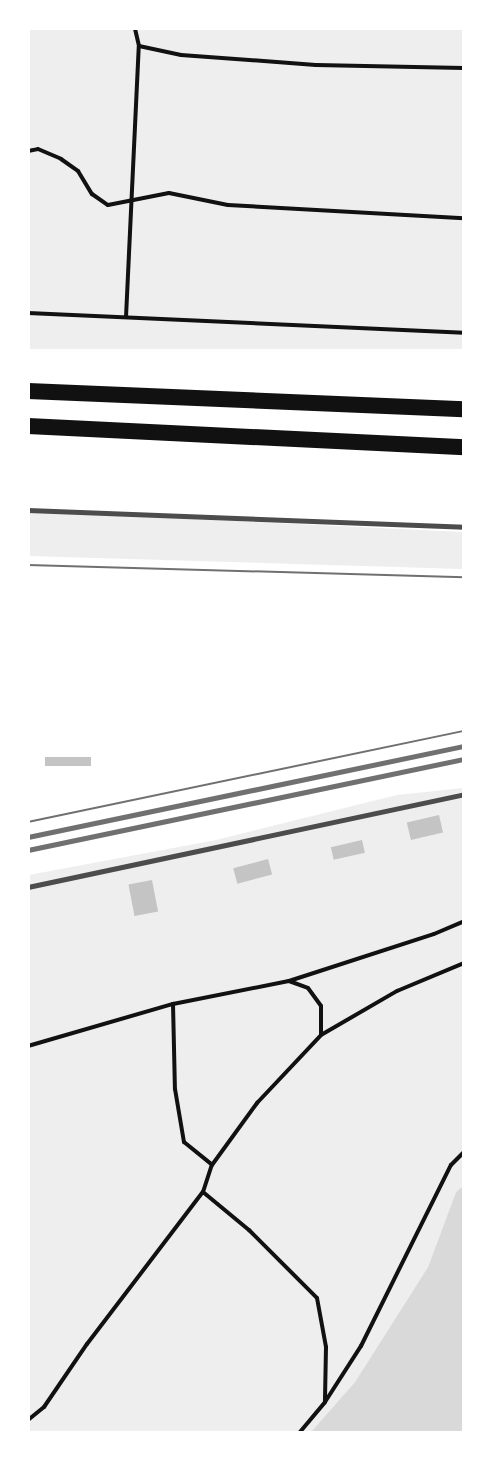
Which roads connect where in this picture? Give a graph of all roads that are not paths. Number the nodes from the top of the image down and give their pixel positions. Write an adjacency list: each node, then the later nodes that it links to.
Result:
1 (28, 390): 2 (highway)
2 (464, 409)
3 (28, 426): 4 (highway)
4 (464, 447)
5 (28, 510): 6 (lane)
6 (464, 527)
7 (464, 794): 8 (lane)
8 (28, 887)

